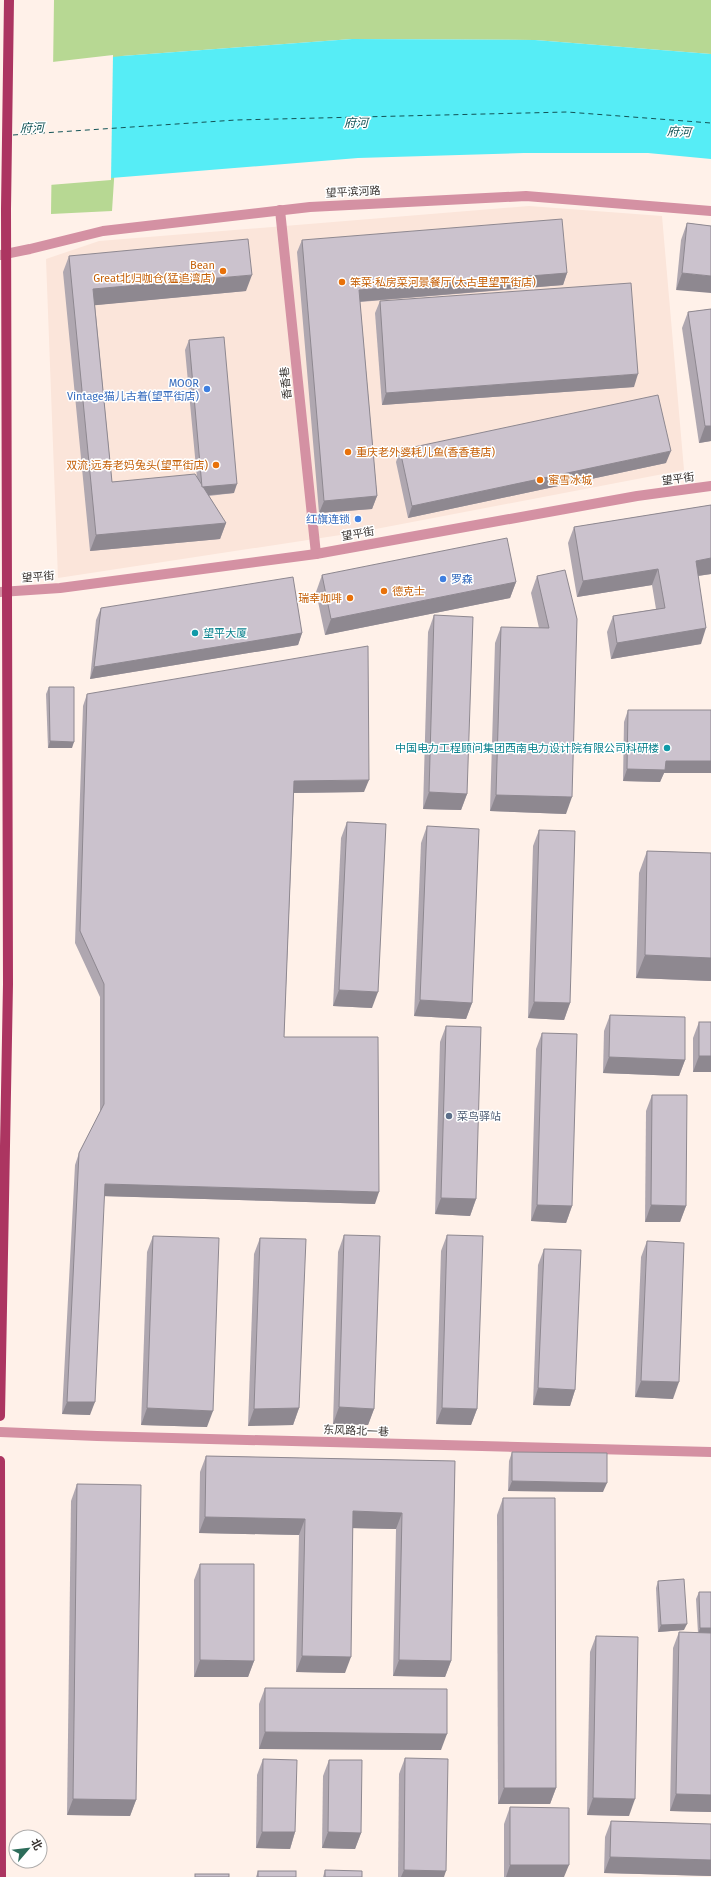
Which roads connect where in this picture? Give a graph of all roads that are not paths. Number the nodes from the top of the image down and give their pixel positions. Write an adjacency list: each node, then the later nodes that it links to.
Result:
1 (9, 0): 4 (main road)
2 (280, 210): 3 (street, 望平滨河路); 4 (street, 望平滨河路); 6 (street, 香香巷)
3 (711, 211)
4 (3, 255): 7 (main road)
5 (711, 486): 6 (street, 望平街)
6 (316, 554): 7 (street, 望平街)
7 (4, 592): 8 (main road)
8 (0, 1416)
9 (0, 1432): 10 (street, 东风路北一巷)
10 (711, 1452)
11 (0, 1461): 12 (main road)
12 (1, 1877)

